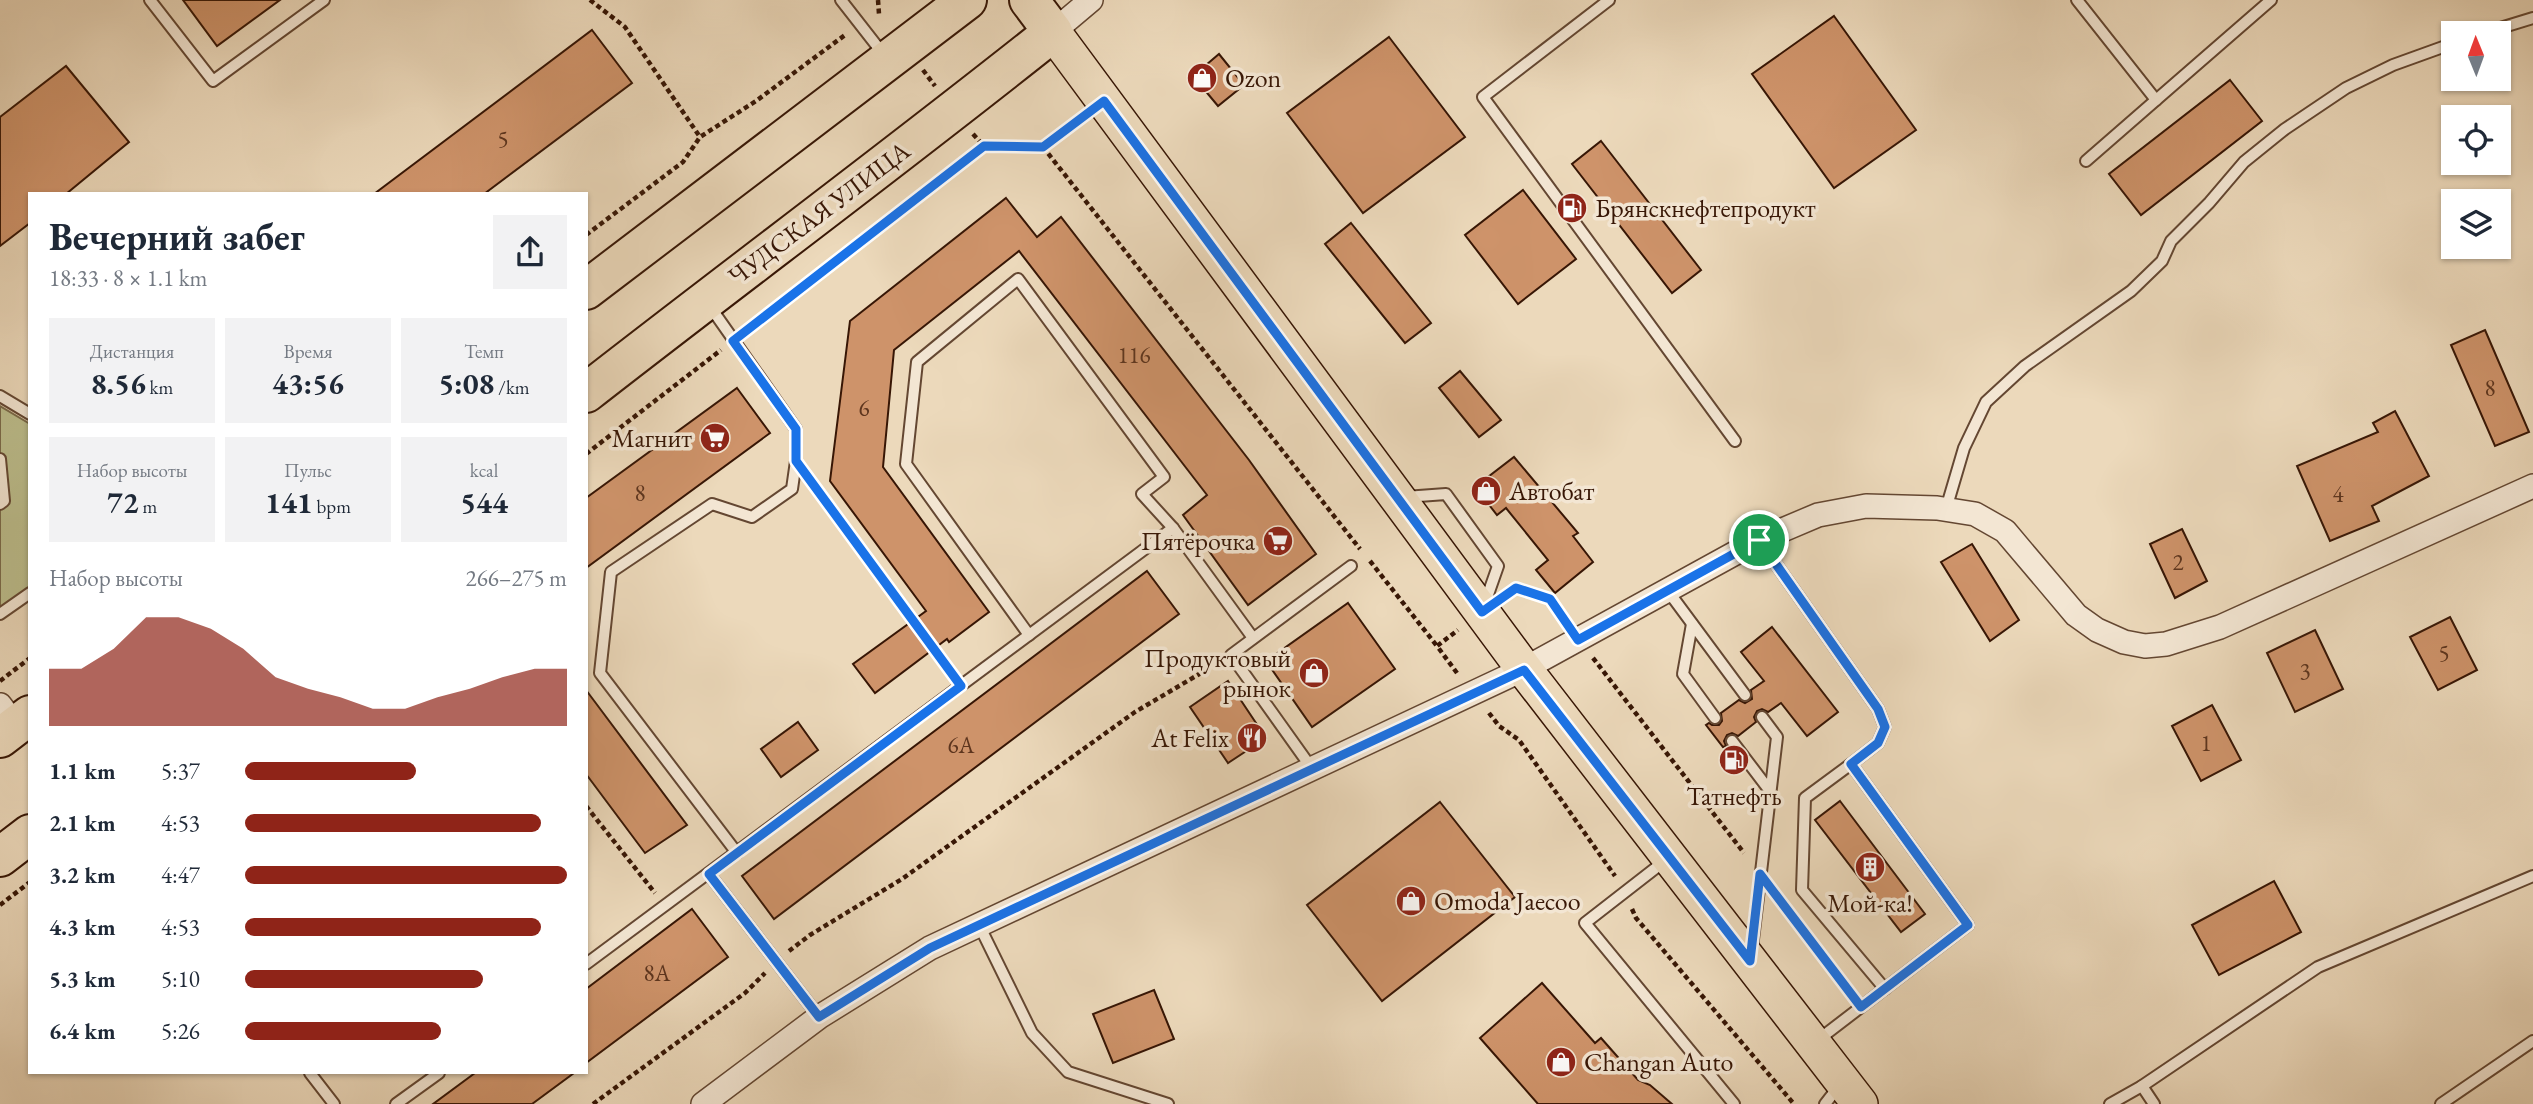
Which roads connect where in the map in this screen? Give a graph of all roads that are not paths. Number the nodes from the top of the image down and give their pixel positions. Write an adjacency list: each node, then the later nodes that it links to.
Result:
1 (150, 0): 2 (lane)
2 (324, 0)
3 (841, 0): 14 (lane)
4 (967, 0): 14 (highway)
5 (1029, 0): 12 (highway)
6 (1091, 0): 12 (street)
7 (1609, 0): 22 (lane)
8 (2077, 0): 15 (lane)
9 (2271, 0): 15 (lane)
10 (2533, 18): 11 (lane)
11 (2511, 25)
12 (1053, 32): 18 (highway, ЧУДСКАЯ УЛИЦА); 36 (main road)
13 (2441, 48): 26 (lane)
14 (888, 60): 17 (highway)
15 (2156, 100): 16 (lane)
16 (2085, 162)
17 (588, 288)
18 (705, 299): 19 (highway, ЧУДСКАЯ УЛИЦА); 45 (lane)
19 (588, 392)
20 (0, 396): 21 (lane)
21 (28, 413)
22 (1735, 441)
23 (0, 459): 25 (lane)
24 (2533, 486): 26 (street)
25 (0, 504)
26 (1946, 509): 28 (street)
27 (1173, 528): 34 (lane); 34 (lane); 35 (lane)
28 (1759, 540): 30 (street); 41 (lane)
29 (1351, 566): 35 (lane)
30 (1668, 590): 33 (lane); 36 (street)
31 (28, 594): 32 (lane)
32 (0, 614)
33 (1692, 625): 37 (lane); 39 (lane)
34 (1029, 635): 45 (lane)
35 (1253, 638): 42 (lane)
36 (1524, 670): 42 (street); 47 (main road)
37 (1745, 695)
38 (1762, 717): 43 (lane)
39 (1715, 718)
40 (1732, 741): 43 (lane)
41 (1851, 764): 53 (lane); 53 (lane)
42 (1313, 770): 50 (street)
43 (1770, 792): 51 (lane)
44 (28, 836): 46 (highway)
45 (737, 853): 48 (lane)
46 (0, 857)
47 (1670, 857): 51 (main road); 65 (lane)
48 (709, 874): 52 (lane); 54 (lane)
49 (2533, 876): 59 (lane)
50 (979, 925): 54 (street); 64 (lane)
51 (1750, 961): 56 (main road)
52 (588, 963)
53 (1885, 989): 56 (lane)
54 (819, 1017): 63 (street)
55 (2533, 1041): 68 (lane)
56 (1813, 1044): 60 (main road)
57 (311, 1074): 61 (lane)
58 (435, 1074): 62 (lane)
59 (2142, 1086): 66 (lane); 67 (lane)
60 (1843, 1097)
61 (334, 1104)
62 (396, 1104)
63 (702, 1104)
64 (1168, 1104)
65 (1734, 1104)
66 (2110, 1104)
67 (2154, 1104)
68 (2441, 1104)

